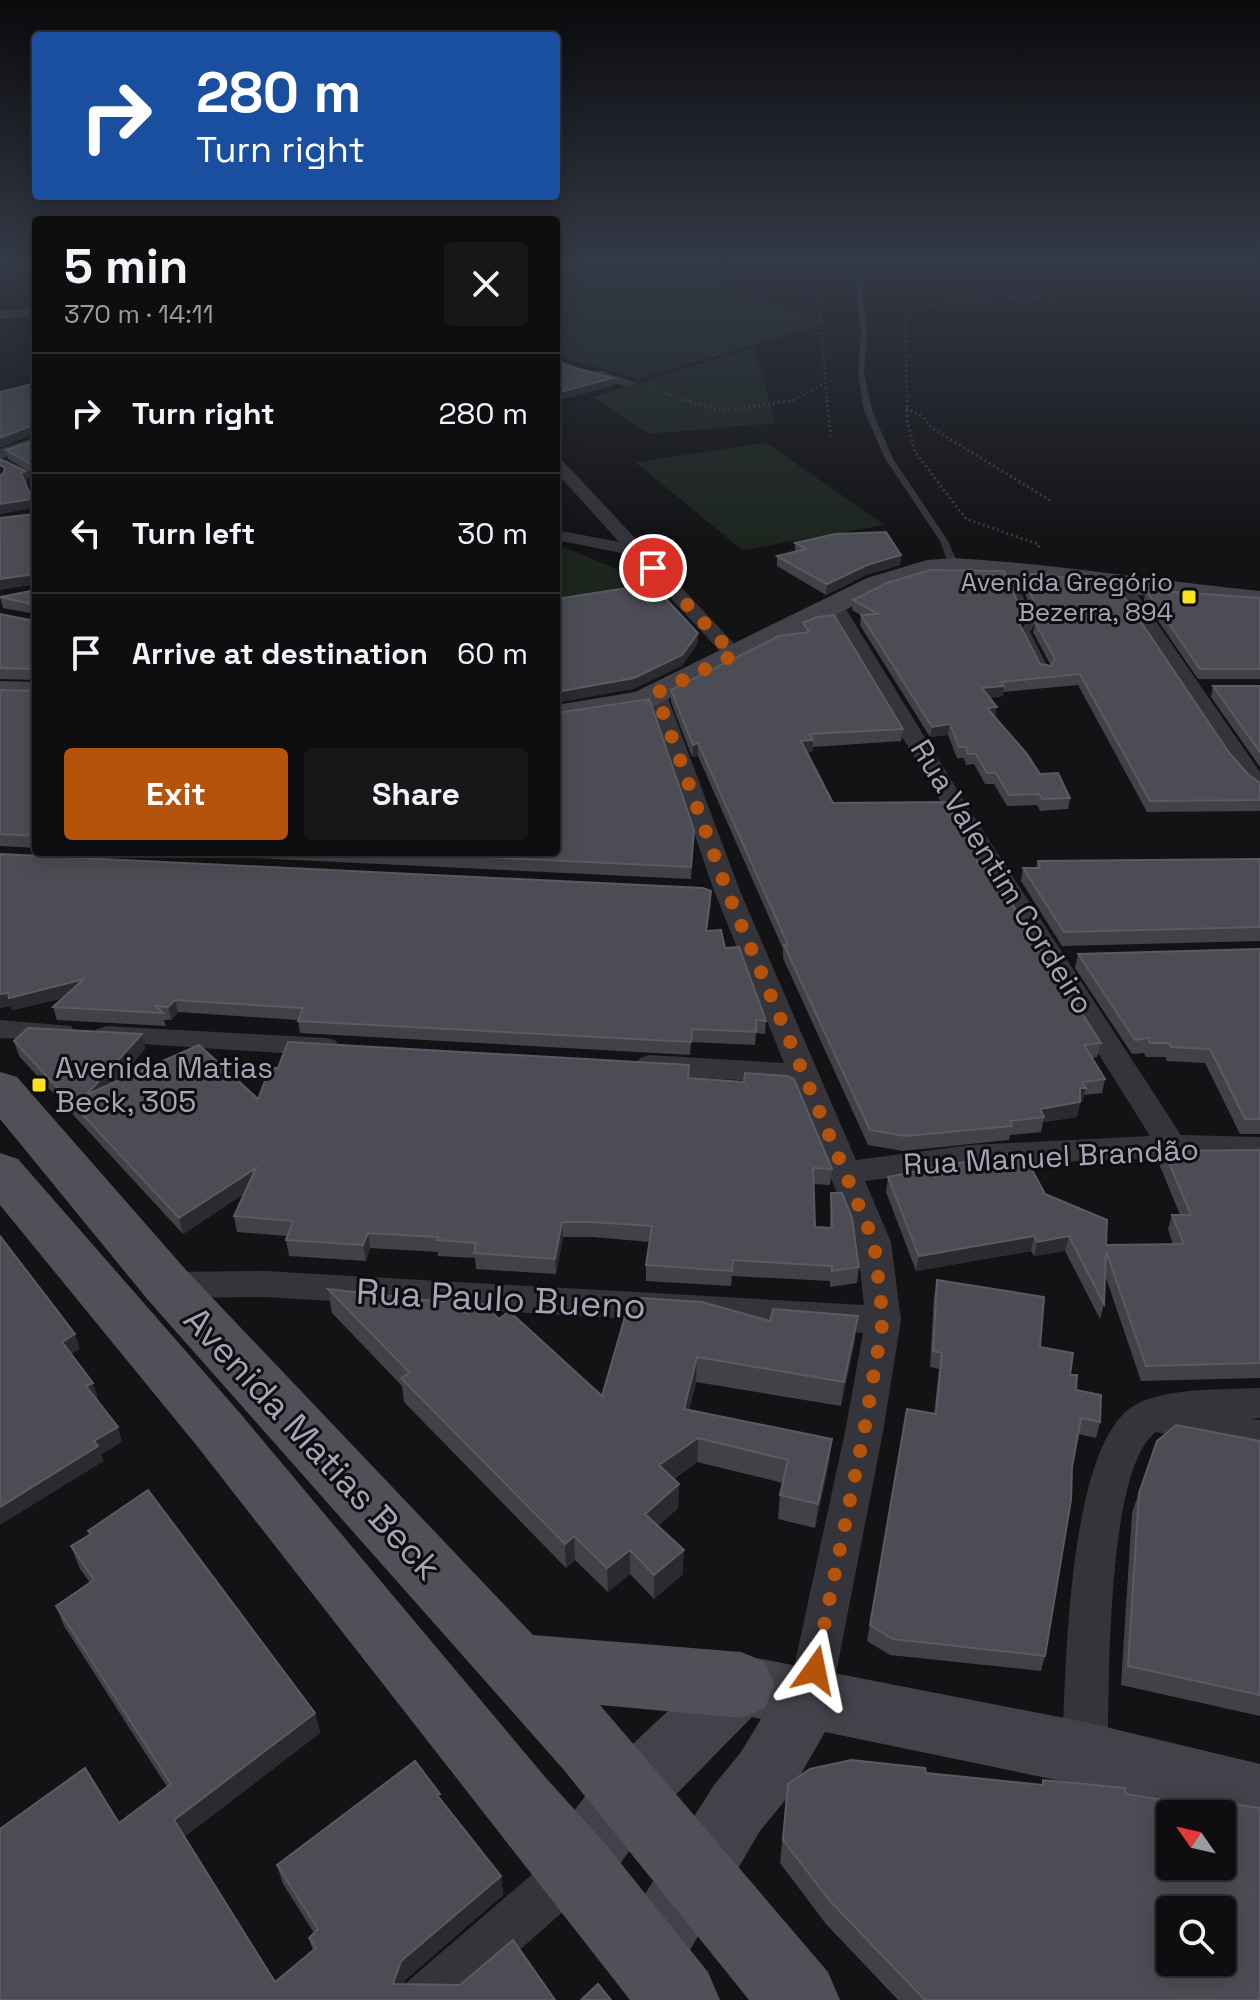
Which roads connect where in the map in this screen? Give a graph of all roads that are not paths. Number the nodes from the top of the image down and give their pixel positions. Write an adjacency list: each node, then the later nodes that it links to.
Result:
1 (862, 353): 11 (lane)
2 (560, 364): 3 (street)
3 (630, 383)
4 (32, 443): 5 (street)
5 (0, 454)
6 (0, 461): 8 (lane)
7 (560, 467): 10 (street)
8 (32, 477)
9 (560, 536): 10 (street)
10 (635, 550): 16 (street)
11 (954, 566): 12 (street); 15 (street)
12 (1006, 569): 13 (street); 17 (lane)
13 (1121, 585): 14 (street); 19 (street)
14 (1260, 599)
15 (834, 606): 16 (street); 31 (street, Rua Valentim Cordeiro)
16 (734, 655): 22 (street)
17 (1045, 671)
18 (1219, 687): 19 (street)
19 (1192, 688): 27 (street)
20 (0, 690): 21 (street)
21 (32, 691)
22 (656, 693): 23 (street); 26 (street); 29 (street)
23 (560, 696)
24 (0, 707): 25 (street)
25 (32, 708)
26 (560, 713)
27 (1260, 787)
28 (696, 890): 29 (street)
29 (727, 891): 35 (street)
30 (1084, 955): 31 (street)
31 (1053, 957): 37 (street, Rua Valentim Cordeiro)
32 (0, 1029): 33 (street)
33 (347, 1048)
34 (615, 1063): 35 (street)
35 (805, 1074): 40 (street)
36 (0, 1088): 41 (main road, Avenida Matias Beck)
37 (1172, 1146): 38 (street, Rua Manuel Brandão); 40 (street, Rua Manuel Brandão)
38 (1260, 1148)
39 (0, 1171): 52 (main road, Avenida Matias Beck)
40 (843, 1173): 42 (street)
41 (167, 1285): 42 (street, Rua Paulo Bueno); 46 (main road, Avenida Matias Beck)
42 (883, 1320): 48 (street)
43 (1260, 1403): 44 (street)
44 (1150, 1415): 45 (street); 49 (street)
45 (1260, 1436)
46 (519, 1666): 47 (main road); 50 (main road, Avenida Matias Beck)
47 (741, 1685): 48 (street); 50 (street)
48 (809, 1699): 49 (street); 53 (street)
49 (1085, 1754): 51 (street)
50 (629, 1796): 52 (street); 53 (main road, Avenida Matias Beck)
51 (1260, 1797)
52 (576, 1868): 54 (main road, Avenida Matias Beck); 55 (street)
53 (694, 1875): 54 (street); 56 (main road, Avenida Matias Beck)
54 (663, 1978)
55 (425, 2000)
56 (800, 2000)

